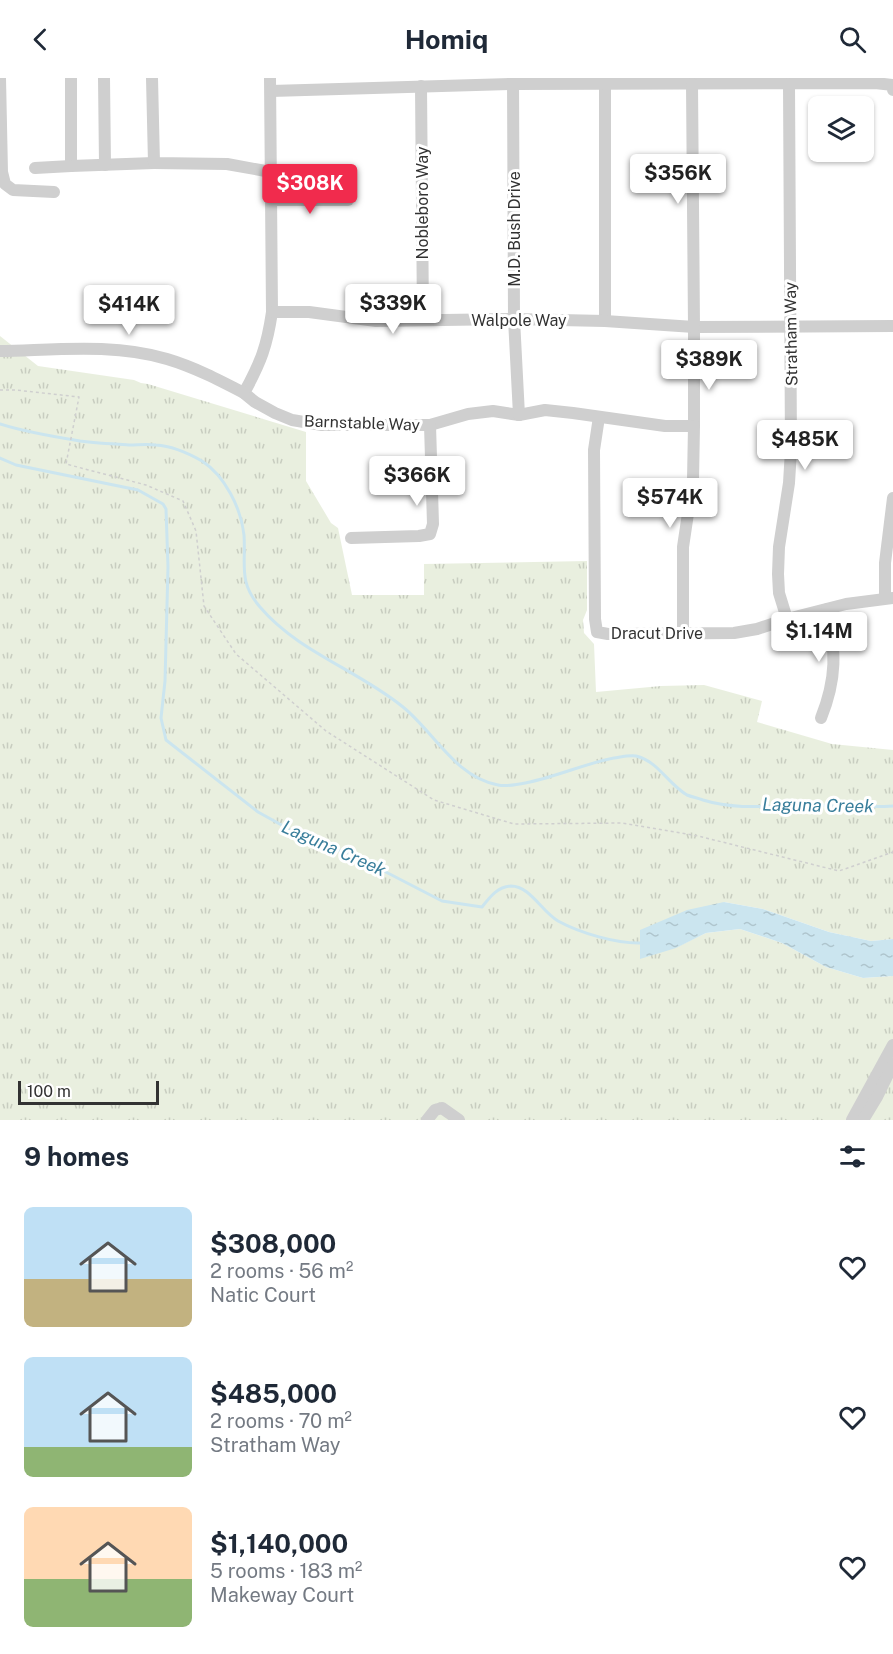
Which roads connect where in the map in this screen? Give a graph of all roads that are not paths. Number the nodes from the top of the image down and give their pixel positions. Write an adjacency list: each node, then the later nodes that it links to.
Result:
1 (0, 78): 19 (street)
2 (71, 78): 16 (street)
3 (104, 78): 15 (street)
4 (152, 78): 14 (street)
5 (270, 78): 13 (street)
6 (513, 81): 7 (street); 11 (street); 23 (street, M.D. Bush Drive)
7 (605, 84): 8 (street); 25 (street)
8 (692, 84): 9 (street); 28 (street)
9 (789, 84): 10 (street); 26 (street, Stratham Way)
10 (893, 85): 12 (street)
11 (421, 86): 13 (street); 24 (street, Nobleboro Way)
12 (893, 90)
13 (271, 92): 18 (street)
14 (154, 162): 15 (street); 18 (street)
15 (105, 165): 16 (street)
16 (71, 166): 17 (street)
17 (35, 168)
18 (271, 172): 20 (street)
19 (54, 192)
20 (272, 200): 21 (street); 22 (street)
21 (348, 200)
22 (272, 312): 24 (street, Walpole Way); 30 (street)
23 (514, 319): 24 (street, Walpole Way); 25 (street, Walpole Way); 31 (street, M.D. Bush Drive)
24 (423, 320)
25 (605, 321): 28 (street, Walpole Way)
26 (790, 326): 27 (street, Walpole Way); 28 (street, Walpole Way); 39 (street, Stratham Way)
27 (893, 326)
28 (694, 327): 34 (street)
29 (0, 351): 30 (street, Barnstable Way)
30 (244, 393): 33 (street, Barnstable Way)
31 (519, 415): 32 (street); 33 (street, Barnstable Way)
32 (599, 417): 34 (street); 40 (street, Dracut Drive)
33 (430, 425): 36 (street)
34 (694, 426): 40 (street)
35 (893, 498): 37 (street)
36 (351, 538)
37 (889, 598): 38 (street, Dracut Drive)
38 (827, 609): 39 (street, Dracut Drive); 41 (street)
39 (787, 619): 40 (street, Dracut Drive)
40 (682, 632)
41 (821, 718)
42 (893, 1045): 46 (street)
43 (893, 1064): 47 (street)
44 (427, 1120): 45 (street)
45 (459, 1120)
46 (852, 1120)
47 (863, 1120)

